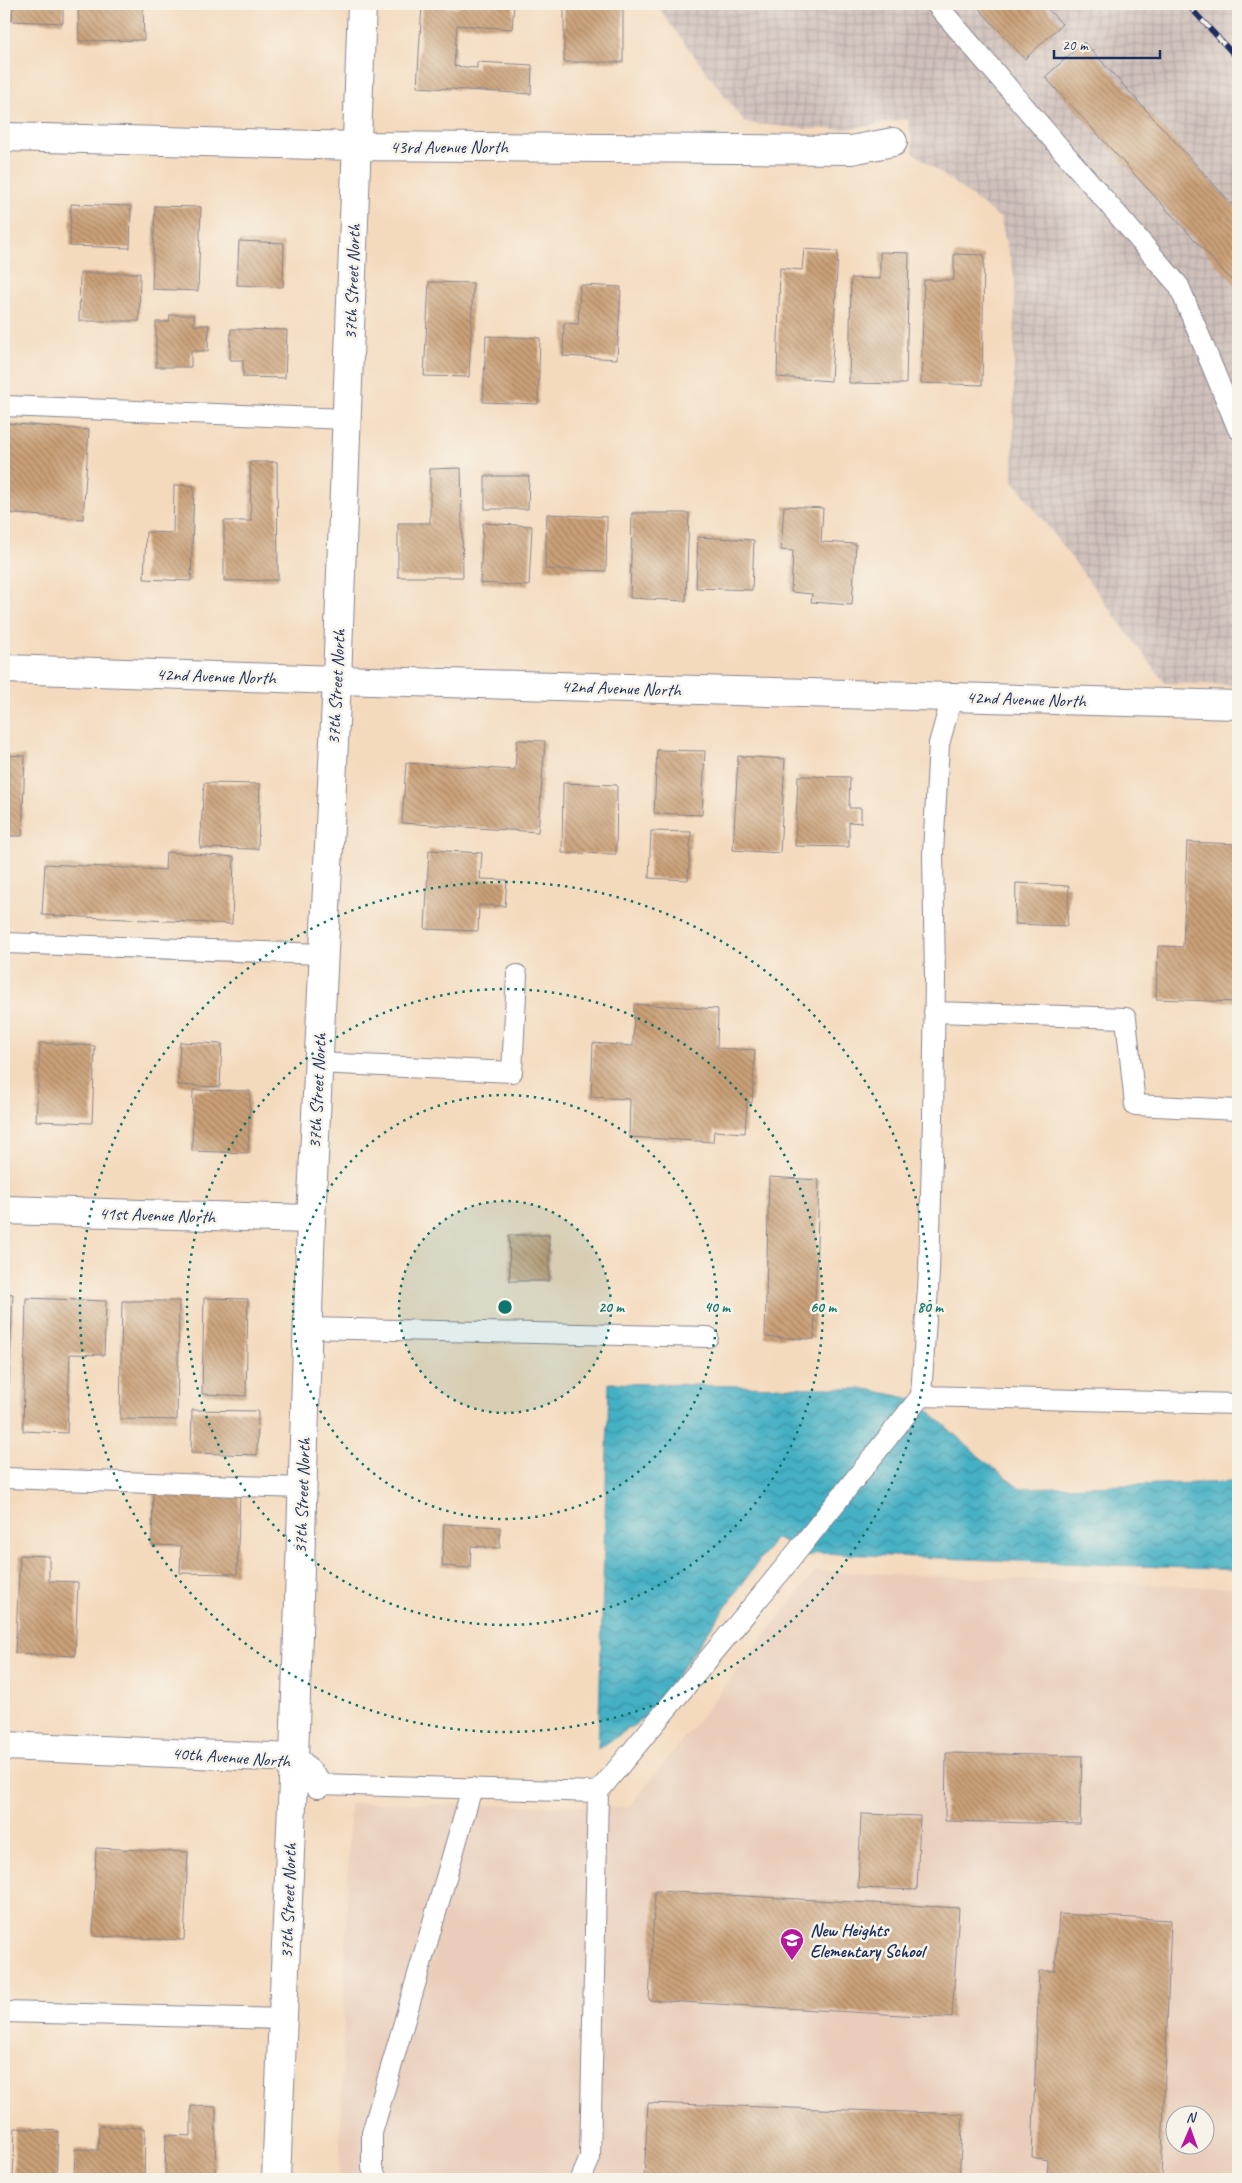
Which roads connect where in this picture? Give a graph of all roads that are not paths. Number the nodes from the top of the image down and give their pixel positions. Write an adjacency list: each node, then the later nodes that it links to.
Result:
1 (362, 4): 5 (street, 37th Street North)
2 (936, 4): 8 (lane)
3 (4, 137): 5 (street, 43rd Avenue North)
4 (893, 142): 5 (street, 43rd Avenue North)
5 (358, 146): 7 (street, 37th Street North)
6 (4, 406): 7 (lane)
7 (347, 419): 10 (street, 37th Street North)
8 (1238, 429)
9 (4, 669): 10 (street, 42nd Avenue North)
10 (337, 680): 11 (street, 42nd Avenue North); 14 (street, 37th Street North)
11 (952, 698): 12 (street, 42nd Avenue North); 16 (lane)
12 (1238, 705)
13 (4, 943): 14 (lane)
14 (324, 954): 17 (street, 37th Street North)
15 (517, 975): 17 (lane)
16 (934, 1012): 18 (lane); 23 (lane)
17 (318, 1063): 20 (street, 37th Street North)
18 (1238, 1110)
19 (4, 1210): 20 (street, 41st Avenue North)
20 (311, 1220): 21 (street, 37th Street North)
21 (308, 1328): 22 (lane); 26 (street, 37th Street North)
22 (708, 1338)
23 (920, 1396): 24 (lane); 31 (lane)
24 (1238, 1404)
25 (4, 1478): 26 (lane)
26 (302, 1488): 28 (street, 37th Street North)
27 (4, 1746): 28 (street, 40th Avenue North)
28 (294, 1758): 29 (street, 40th Avenue North); 33 (street, 37th Street North)
29 (318, 1784): 30 (lane, 40th Avenue North)
30 (472, 1788): 31 (lane, 40th Avenue North); 35 (lane)
31 (598, 1792): 36 (lane)
32 (4, 2012): 33 (lane)
33 (283, 2020): 34 (street, 37th Street North)
34 (276, 2179)
35 (377, 2179)
36 (581, 2179)

